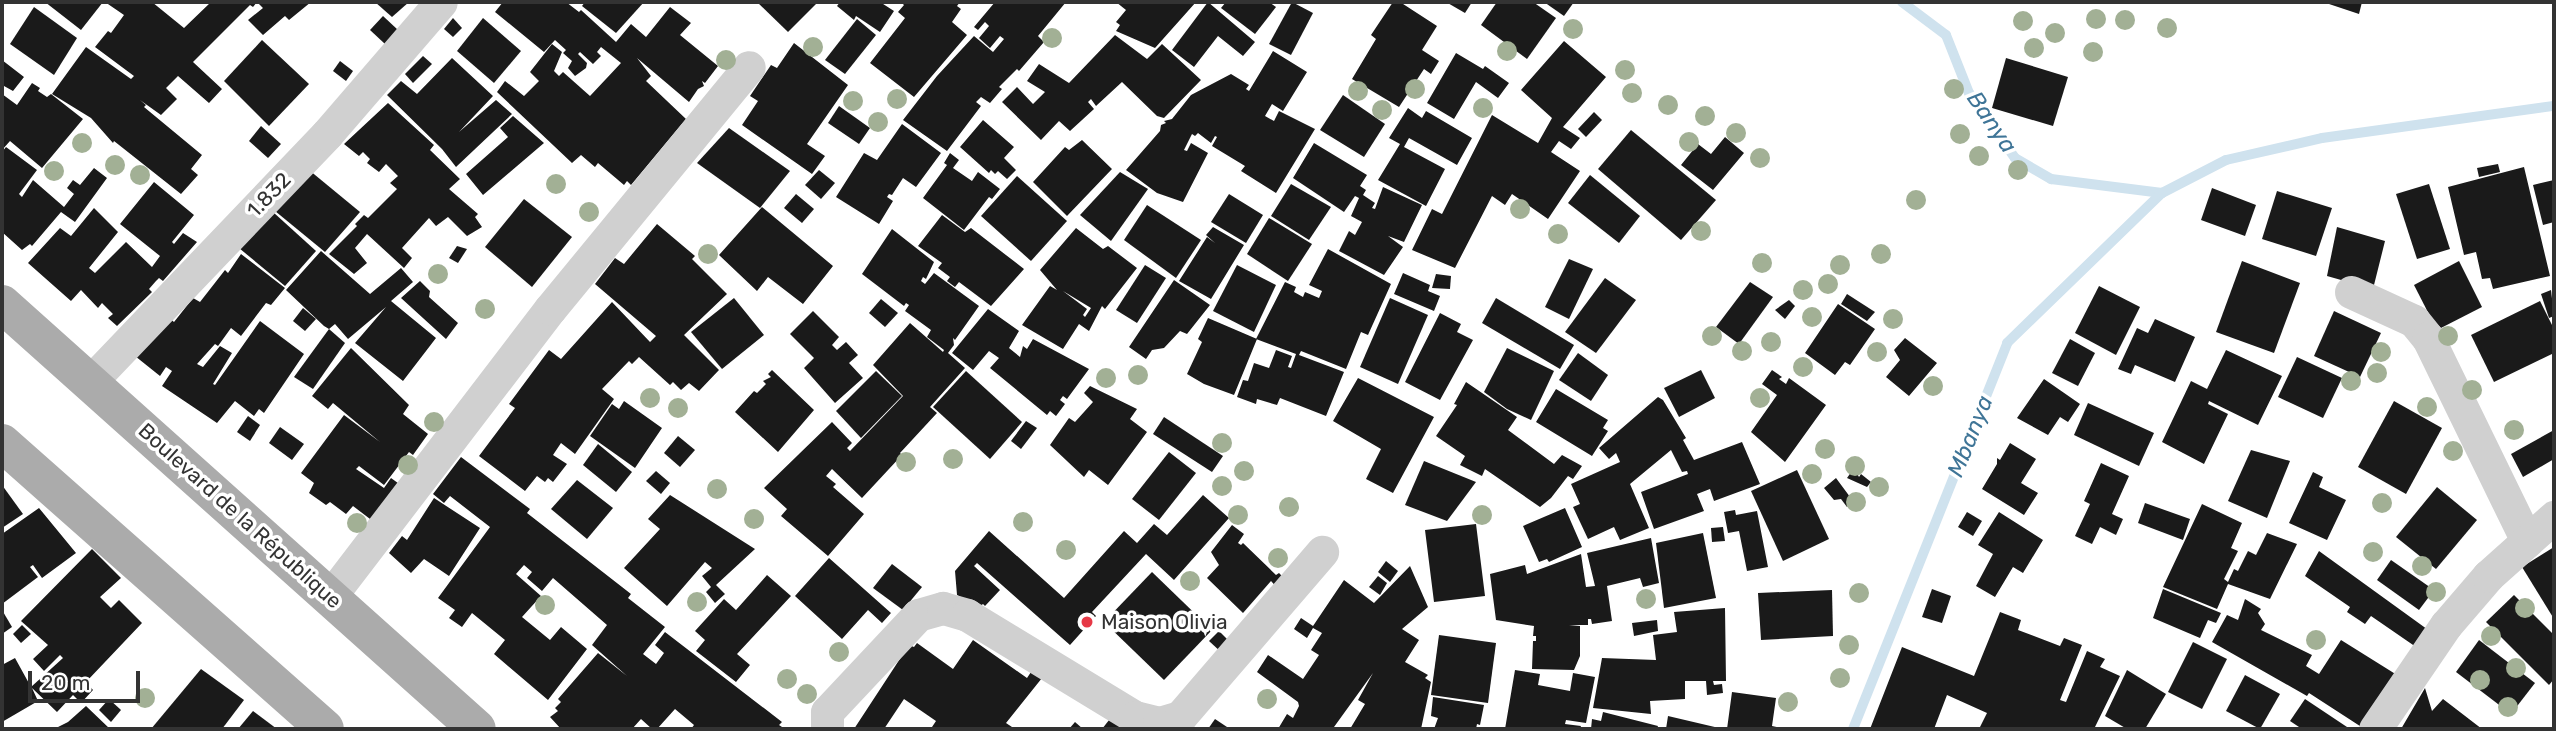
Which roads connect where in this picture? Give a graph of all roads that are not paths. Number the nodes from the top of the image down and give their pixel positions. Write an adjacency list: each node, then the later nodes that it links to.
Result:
1 (441, 2): 5 (street, 1.832)
2 (749, 67): 10 (street)
3 (2351, 292): 8 (street)
4 (2, 304): 5 (main road, Boulevard de la République)
5 (91, 381): 10 (main road, Boulevard de la République)
6 (2, 443): 11 (main road)
7 (2554, 517): 8 (street)
8 (2527, 541): 14 (street)
9 (1322, 552): 13 (street)
10 (329, 598): 12 (main road, Boulevard de la République)
11 (325, 729)
12 (477, 729)
13 (827, 729)
14 (2375, 729)

